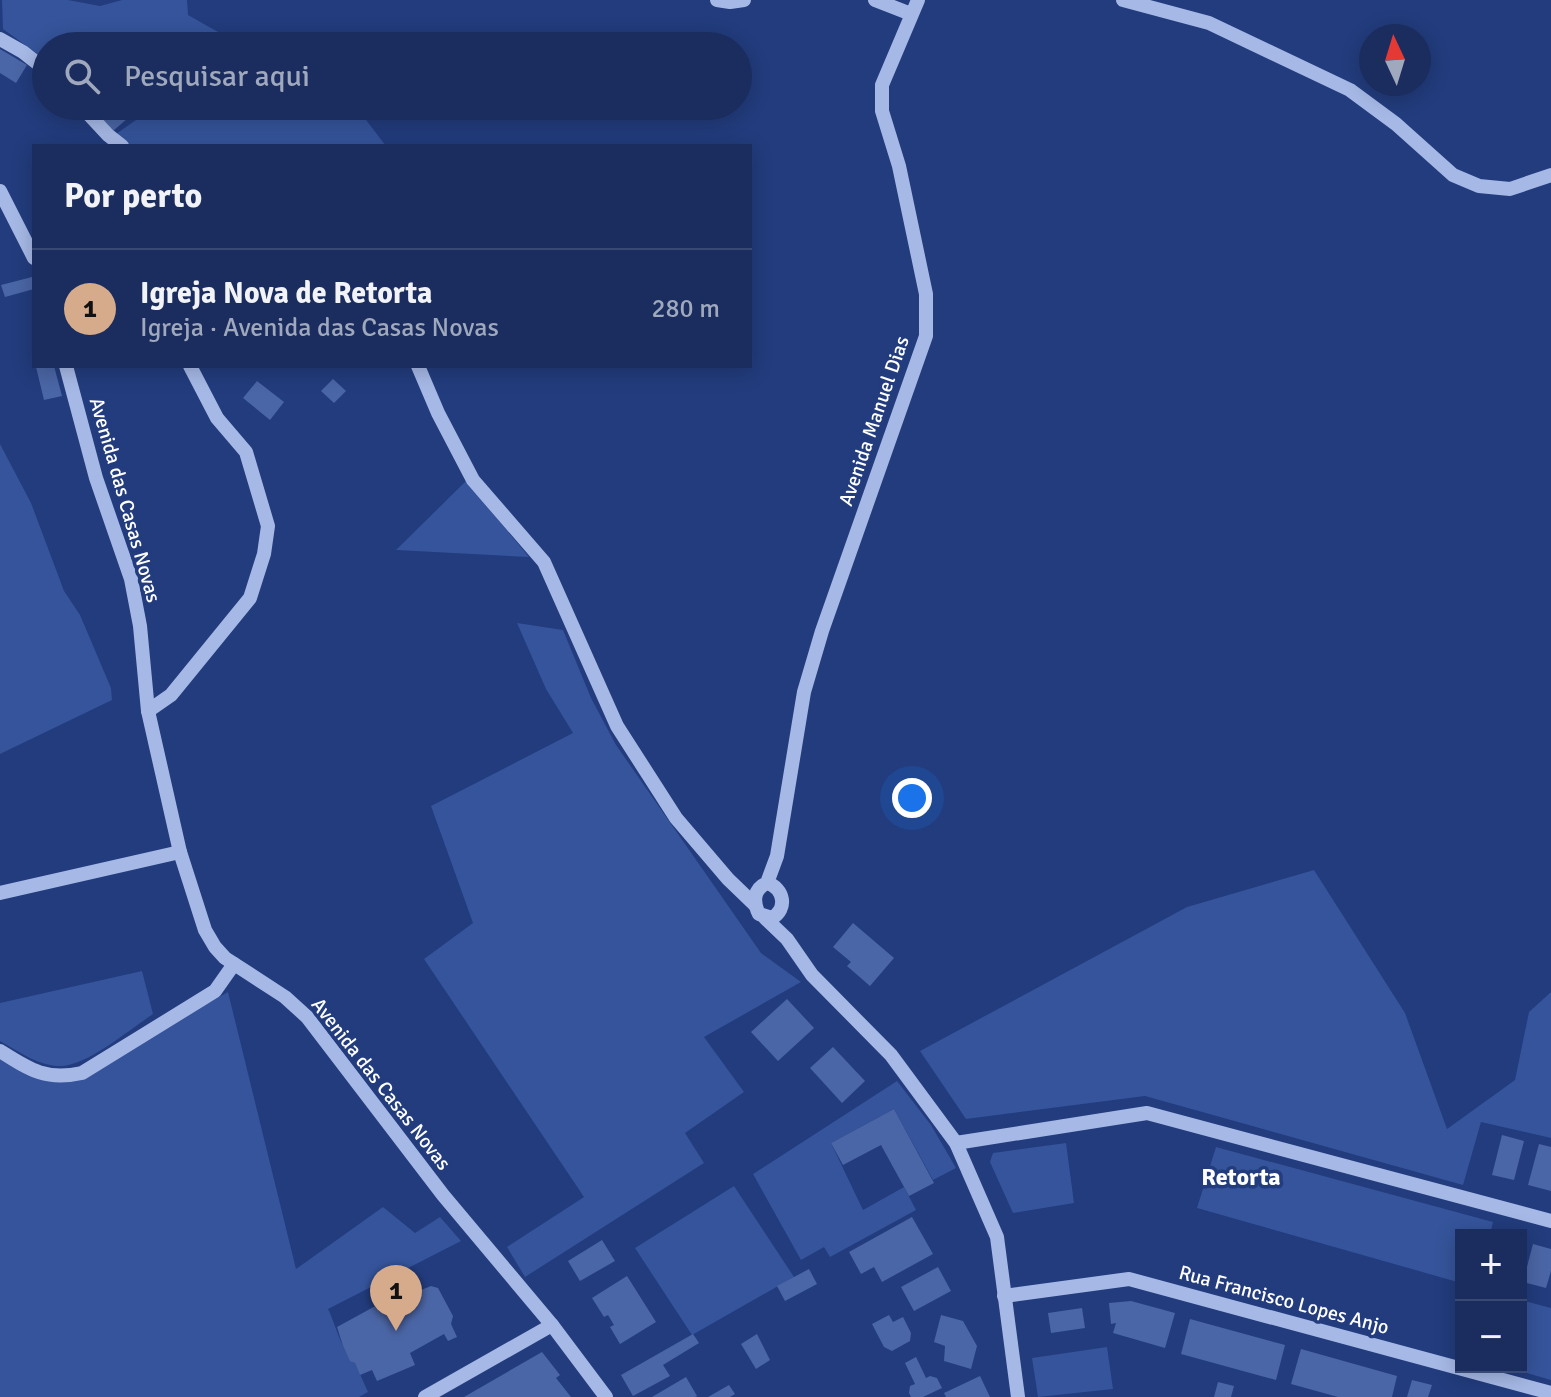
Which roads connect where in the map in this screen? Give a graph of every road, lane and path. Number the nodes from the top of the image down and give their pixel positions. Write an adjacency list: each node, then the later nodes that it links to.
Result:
1 (717, 0): 2 (street)
2 (744, 0)
3 (875, 0): 6 (street)
4 (918, 0): 6 (street, Avenida Manuel Dias)
5 (1123, 0): 11 (street)
6 (911, 14): 19 (street, Avenida Manuel Dias)
7 (0, 39): 8 (street)
8 (32, 59)
9 (94, 120): 10 (street)
10 (119, 144)
11 (1551, 175)
12 (0, 191): 13 (street)
13 (32, 254)
14 (67, 368): 17 (street, Avenida das Casas Novas)
15 (191, 368): 17 (street)
16 (419, 368): 20 (street)
17 (148, 711): 18 (street, Avenida das Casas Novas)
18 (180, 852): 22 (street); 27 (street, Avenida das Casas Novas)
19 (777, 856): 21 (street, Avenida Manuel Dias); 23 (street, Avenida Manuel Dias)
20 (728, 879): 21 (street); 24 (street)
21 (763, 884): 23 (street); 24 (street, Avenida Manuel Dias)
22 (0, 893)
23 (782, 901): 25 (street); 26 (street, Avenida Manuel Dias)
24 (755, 905): 25 (street, Avenida Manuel Dias)
25 (765, 918): 26 (street, Avenida Manuel Dias)
26 (787, 939): 29 (street, Avenida Manuel Dias)
27 (234, 964): 28 (street); 32 (street, Avenida das Casas Novas)
28 (0, 1051)
29 (956, 1143): 30 (street); 31 (street, Avenida Manuel Dias)
30 (1551, 1221)
31 (1004, 1296): 33 (street, Rua Francisco Lopes Anjo); 36 (street, Avenida Manuel Dias)
32 (552, 1325): 34 (street); 35 (street, Avenida das Casas Novas)
33 (1551, 1393)
34 (425, 1397)
35 (606, 1397)
36 (1018, 1397)

